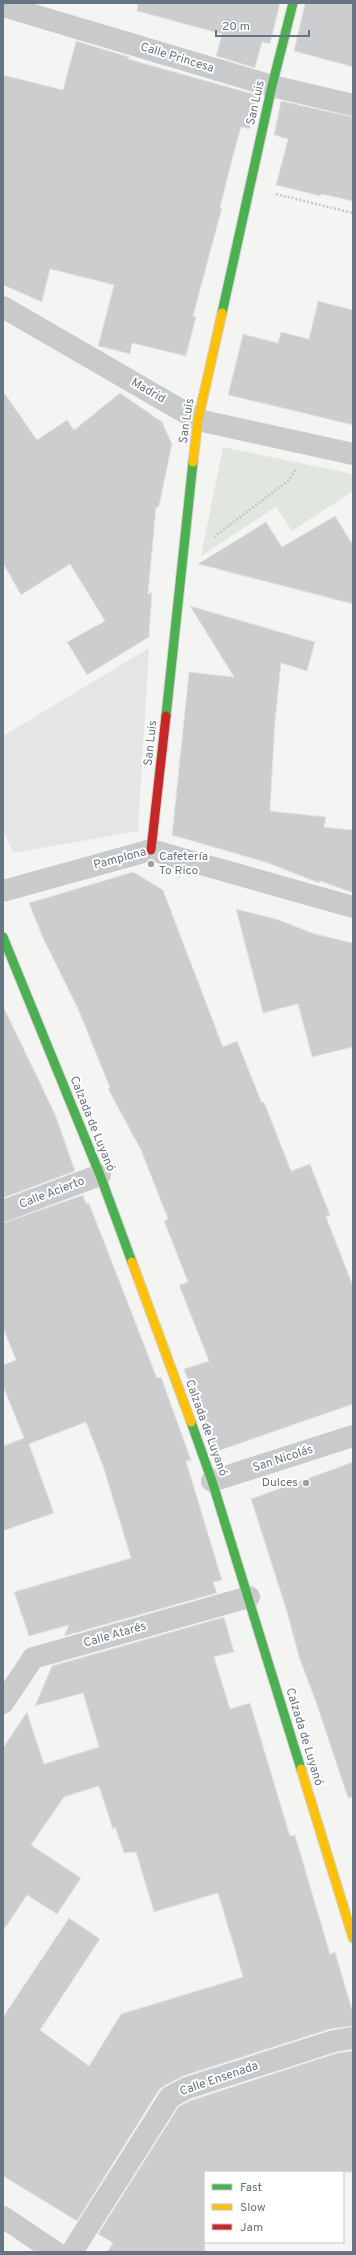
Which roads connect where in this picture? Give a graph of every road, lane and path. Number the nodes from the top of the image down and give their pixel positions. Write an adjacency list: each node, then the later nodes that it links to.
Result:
1 (293, 3): 3 (main road, San Luis)
2 (3, 6): 3 (street, Calle Princesa)
3 (272, 86): 4 (street, Calle Princesa); 5 (main road, San Luis)
4 (353, 105)
5 (249, 188): 6 (path); 8 (main road, San Luis)
6 (353, 212)
7 (3, 307): 8 (street, Madrid)
8 (198, 420): 9 (street, Madrid); 11 (main road, San Luis)
9 (311, 445): 10 (street, Madrid); 11 (path)
10 (353, 454)
11 (183, 560): 12 (main road, San Luis)
12 (151, 850): 13 (street, Pamplona); 14 (street, Pamplona)
13 (3, 891)
14 (353, 907)
15 (3, 937): 16 (main road, Calzada de Luyanó)
16 (100, 1175): 17 (street, Calle Acierto); 19 (main road, Calzada de Luyanó)
17 (3, 1211)
18 (353, 1436): 19 (street, San Nicolás)
19 (212, 1481): 20 (main road, Calzada de Luyanó)
20 (249, 1597): 21 (street, Calle Atarés); 22 (main road, Calzada de Luyanó)
21 (3, 1703)
22 (353, 1938)
23 (353, 2038): 26 (street, Calle Ensenada)
24 (3, 2217): 25 (street)
25 (55, 2252)
26 (72, 2252)

